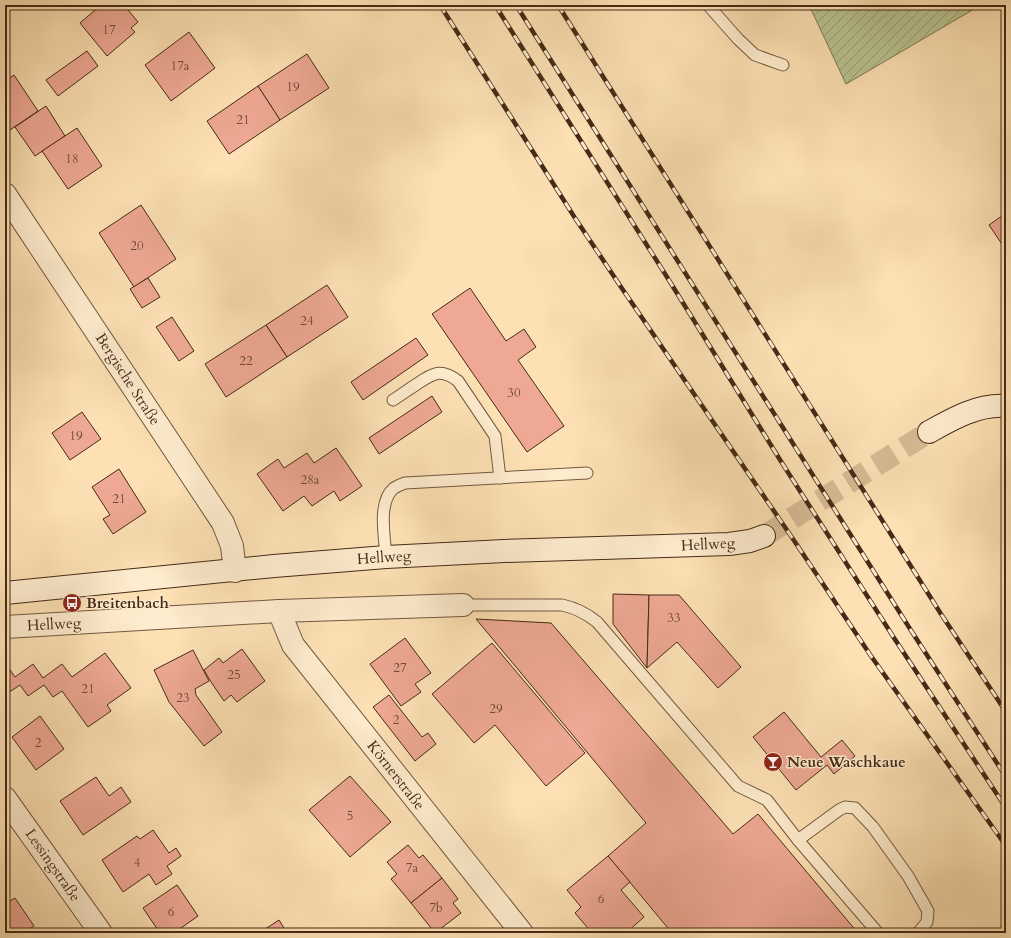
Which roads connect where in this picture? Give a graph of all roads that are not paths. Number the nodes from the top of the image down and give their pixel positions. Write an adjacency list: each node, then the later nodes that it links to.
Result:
1 (708, 5): 2 (lane)
2 (783, 65)
3 (5, 194): 11 (street, Bergische Straße)
4 (393, 400): 8 (lane)
5 (1006, 406): 6 (street)
6 (929, 432)
7 (587, 473): 8 (lane)
8 (500, 478): 10 (lane)
9 (764, 536): 10 (street, Hellweg)
10 (386, 557): 11 (street, Hellweg)
11 (235, 571): 12 (street, Hellweg)
12 (5, 593)
13 (463, 605): 14 (street, Hellweg); 17 (lane)
14 (279, 611): 15 (street, Hellweg); 19 (street, Körnerstraße)
15 (5, 627)
16 (5, 798): 18 (street, Lessingstraße)
17 (798, 840): 20 (lane); 21 (lane)
18 (101, 933)
19 (522, 933)
20 (878, 933)
21 (918, 933)

